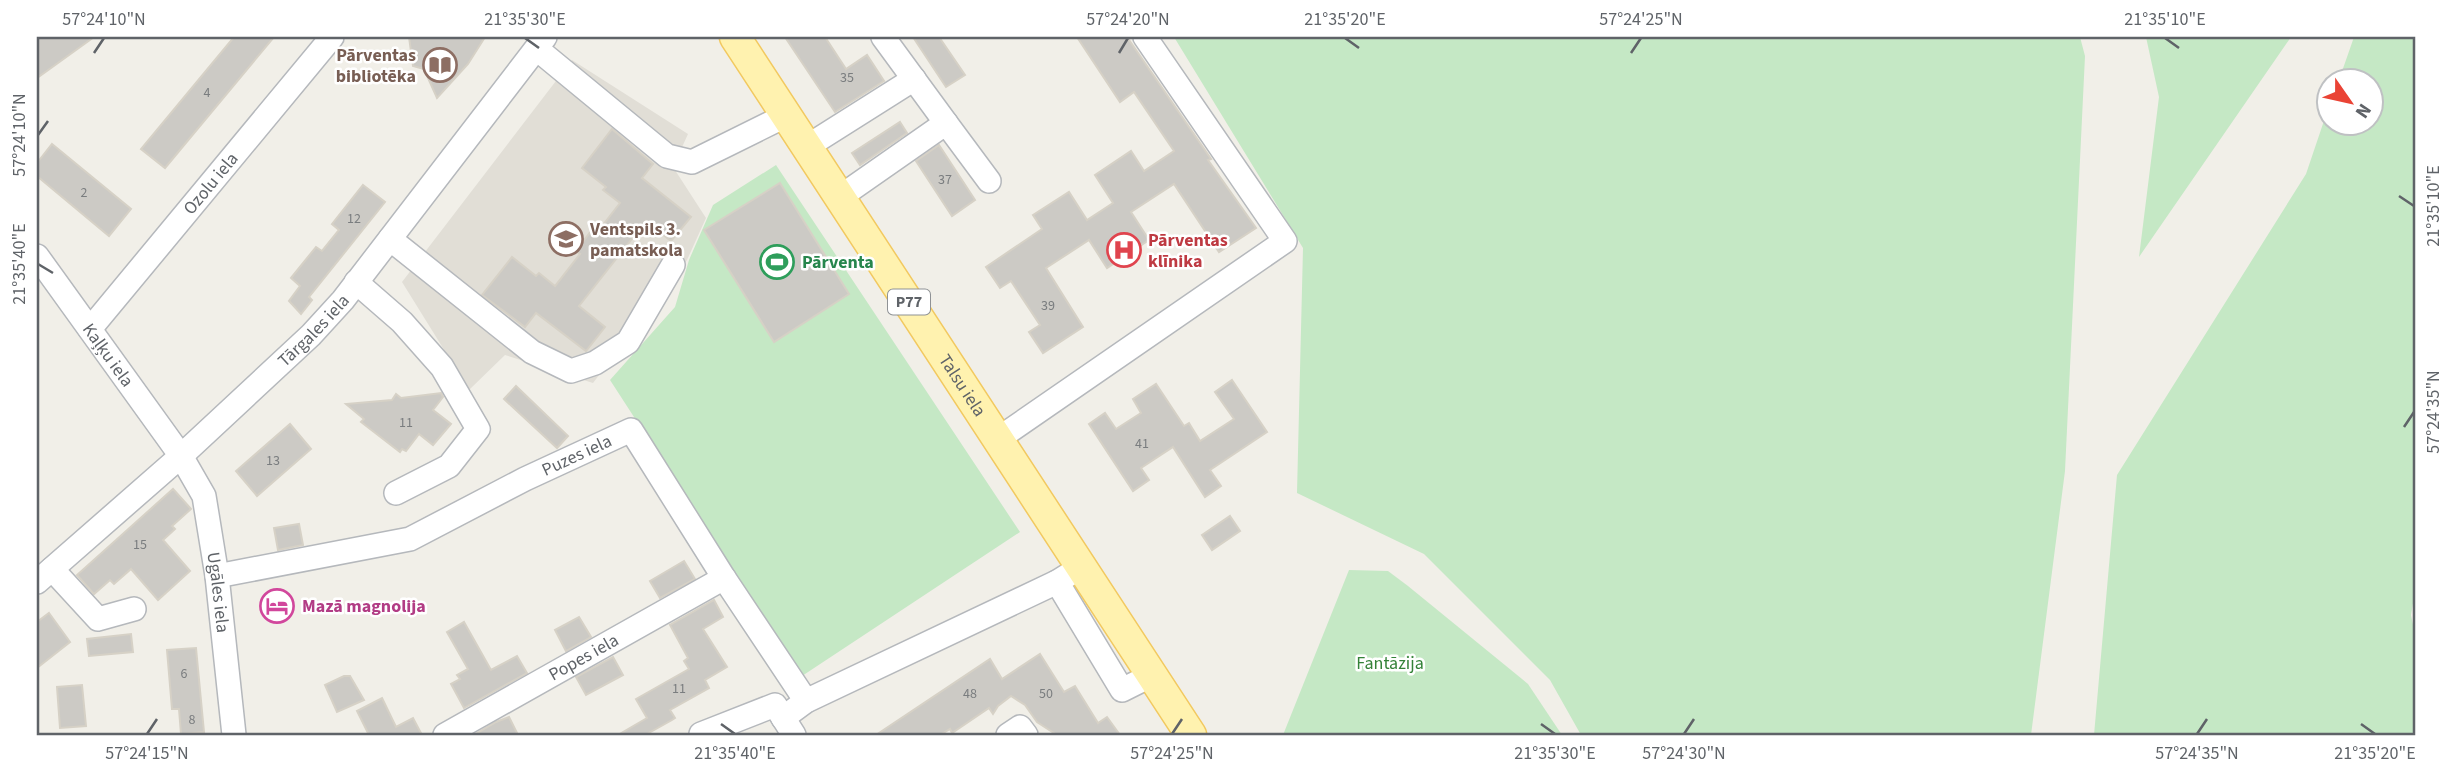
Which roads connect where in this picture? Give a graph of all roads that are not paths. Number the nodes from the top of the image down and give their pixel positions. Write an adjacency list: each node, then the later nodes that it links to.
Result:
1 (332, 37): 17 (street, Ozolu iela)
2 (736, 37): 7 (main road, Talsu iela / P77)
3 (883, 37): 6 (street)
4 (1145, 37): 18 (street)
5 (541, 43): 7 (street); 12 (street, Tārgales iela)
6 (914, 79): 8 (street); 9 (street)
7 (787, 115): 9 (main road, Talsu iela / P77)
8 (946, 123): 10 (street); 11 (street)
9 (808, 146): 11 (main road, Talsu iela / P77)
10 (989, 181)
11 (840, 197): 18 (main road, Talsu iela / P77)
12 (390, 239): 14 (street); 16 (street, Tārgales iela)
13 (37, 256): 15 (street, Kaļķu iela)
14 (673, 265)
15 (44, 280): 17 (street, Kaļķu iela)
16 (356, 282): 19 (street, Tārgales iela); 20 (street)
17 (90, 329): 19 (street, Kaļķu iela)
18 (998, 439): 22 (main road, Talsu iela / P77)
19 (181, 456): 21 (street, Tārgales iela); 23 (street, Ugāles iela)
20 (396, 493)
21 (44, 575): 25 (street)
22 (1069, 575): 26 (street); 33 (main road, Talsu iela / P77)
23 (217, 576): 24 (street, Puzes iela); 29 (street, Ugāles iela)
24 (724, 578): 26 (street, Puzes iela); 30 (street, Popes iela)
25 (134, 609)
26 (806, 701): 27 (street)
27 (788, 727): 28 (street)
28 (701, 734)
29 (234, 735)
30 (445, 735)
31 (1008, 735): 32 (street)
32 (1026, 735)
33 (1191, 735)

